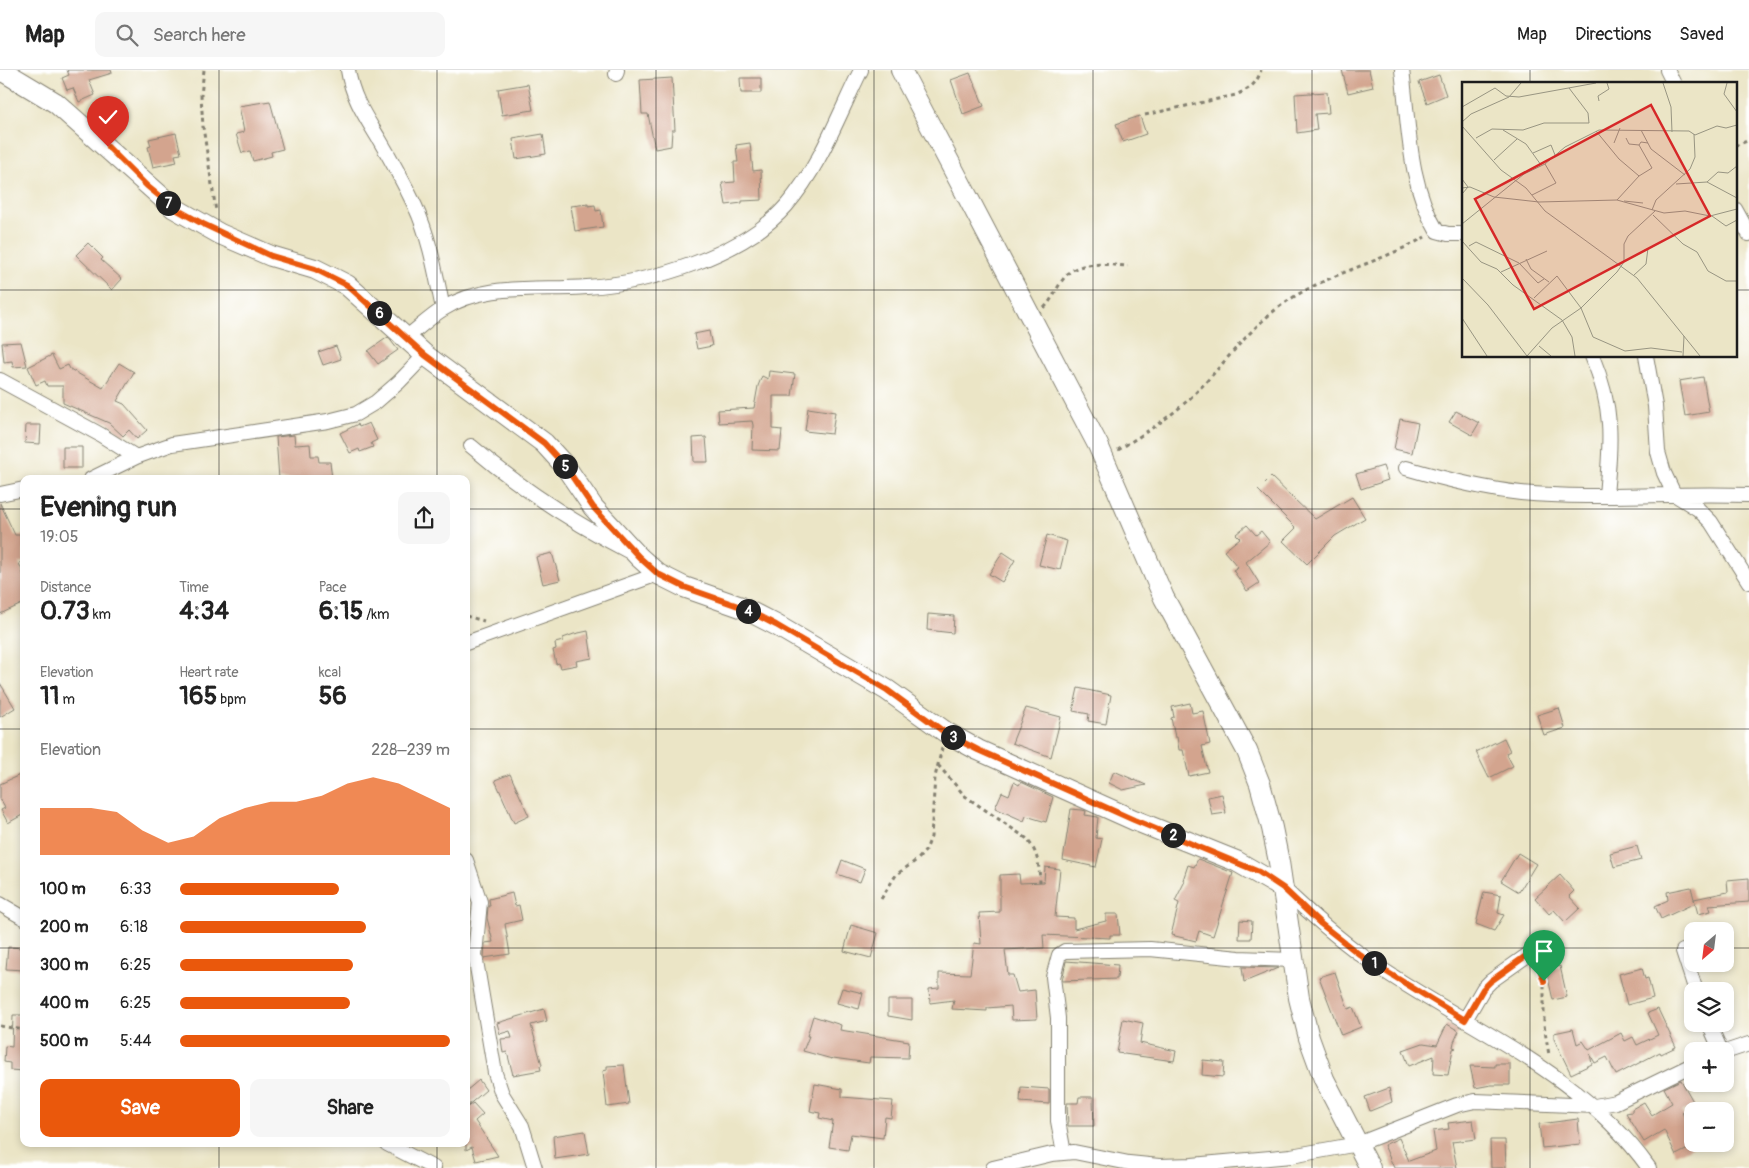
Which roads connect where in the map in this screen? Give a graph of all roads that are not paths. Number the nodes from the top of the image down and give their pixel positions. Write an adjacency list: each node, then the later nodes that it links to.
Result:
1 (2, 70): 12 (street)
2 (348, 70): 11 (street)
3 (860, 70): 11 (street)
4 (901, 70): 31 (street)
5 (1402, 70): 9 (street)
6 (1667, 70): 7 (street)
7 (1673, 82)
8 (1736, 211): 10 (street)
9 (1462, 234)
10 (1749, 234)
11 (443, 309): 12 (street)
12 (407, 337): 13 (street)
13 (425, 355): 18 (street); 26 (street)
14 (1593, 358): 24 (street)
15 (1646, 358): 23 (street)
16 (0, 380): 18 (street)
17 (471, 446): 26 (street)
18 (136, 457): 20 (street)
19 (1406, 468): 24 (street)
20 (99, 475)
21 (20, 490): 22 (street)
22 (0, 494)
23 (1674, 494): 24 (street); 25 (street); 28 (street)
24 (1606, 495)
25 (1749, 495)
26 (639, 557): 27 (street)
27 (658, 574): 29 (street); 31 (street)
28 (1749, 582)
29 (470, 642)
30 (470, 872): 48 (street)
31 (1283, 888): 36 (street); 38 (street)
32 (0, 904): 33 (street)
33 (20, 916)
34 (1540, 946): 38 (street)
35 (1683, 951): 37 (street)
36 (1294, 960): 43 (street); 45 (street)
37 (1693, 982)
38 (1465, 1020): 42 (street)
39 (1749, 1044): 40 (street)
40 (1734, 1049)
41 (1684, 1069): 42 (street)
42 (1595, 1106): 43 (street); 51 (street)
43 (1358, 1144): 46 (street); 50 (street)
44 (393, 1147): 47 (street)
45 (1064, 1153): 46 (street); 49 (street)
46 (1104, 1163)
47 (434, 1168)
48 (534, 1168)
49 (994, 1168)
50 (1370, 1168)
51 (1649, 1168)

